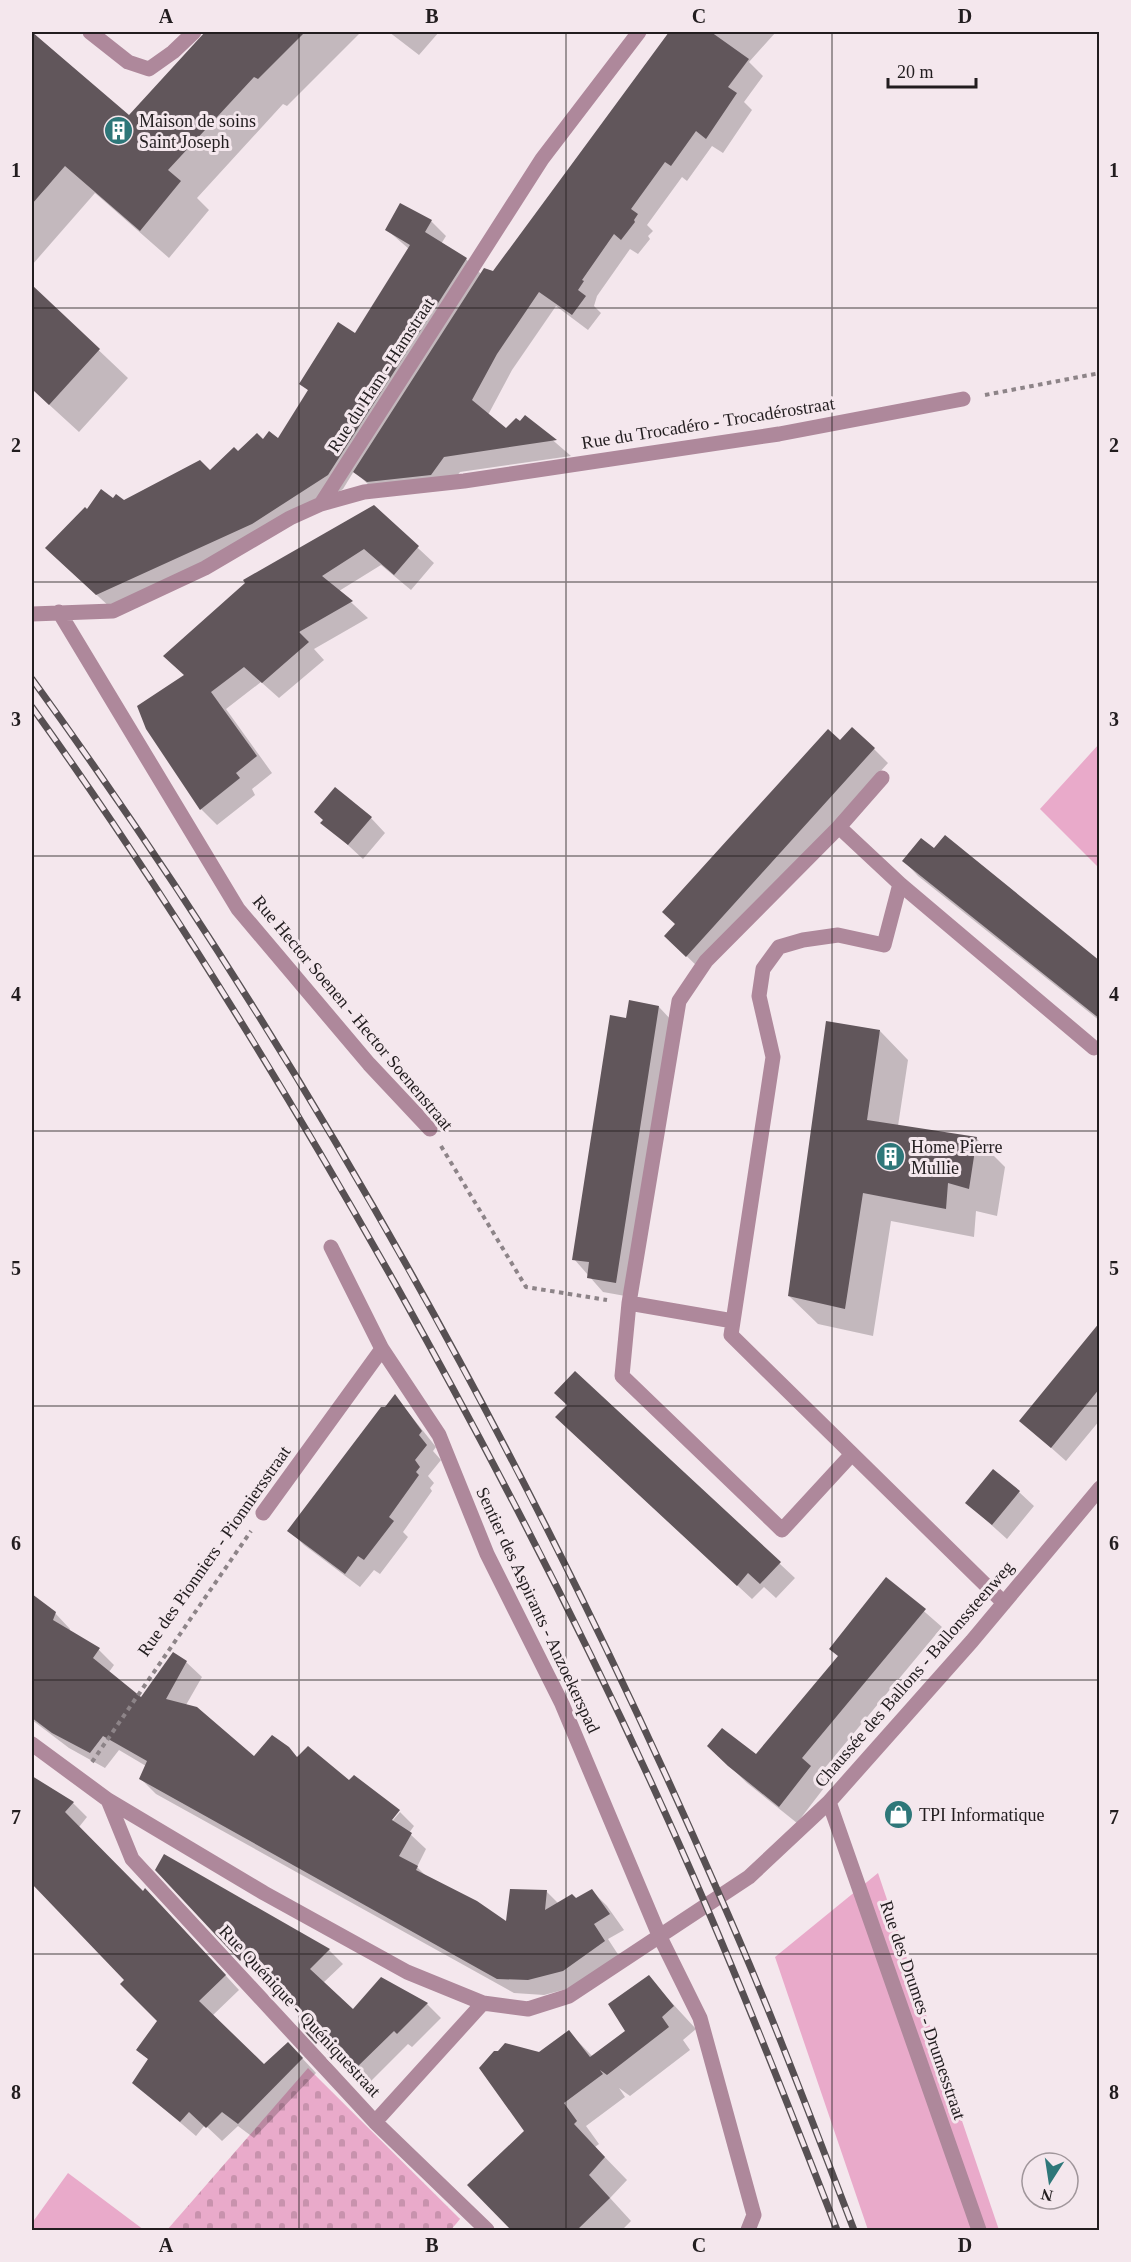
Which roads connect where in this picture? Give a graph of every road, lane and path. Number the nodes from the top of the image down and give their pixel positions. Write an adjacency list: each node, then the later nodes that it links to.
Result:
1 (90, 32): 2 (street)
2 (194, 32)
3 (639, 32): 6 (street, Rue du Ham - Hamstraat)
4 (1100, 373): 5 (path)
5 (963, 399): 6 (street, Rue du Trocadéro - Trocadérostraat)
6 (321, 504): 7 (street)
7 (59, 612): 8 (street); 13 (street, Rue Hector Soenen - Hector Soenenstraat)
8 (32, 614)
9 (882, 778): 10 (street)
10 (839, 827): 11 (street); 15 (street)
11 (900, 884): 12 (street); 16 (street)
12 (1094, 1048)
13 (430, 1129): 15 (path, Rue Hector Soenen - Hector Soenenstraat)
14 (331, 1247): 17 (street, Sentier des Aspirants - Anzoekerspad)
15 (629, 1303): 16 (street); 18 (street)
16 (733, 1321): 18 (street)
17 (382, 1349): 20 (street, Rue des Pionniers - Pionniersstraat); 26 (street, Sentier des Aspirants - Anzoekerspad)
18 (852, 1454): 21 (street)
19 (1100, 1488): 21 (street, Chaussée des Ballons - Ballonssteenweg)
20 (263, 1513): 23 (path, Rue des Pionniers - Pionniersstraat)
21 (1004, 1603): 25 (street, Chaussée des Ballons - Ballonssteenweg)
22 (32, 1744): 23 (street, Chaussée des Ballons - Ballonssteenweg)
23 (81, 1778): 24 (street, Chaussée des Ballons - Ballonssteenweg)
24 (108, 1800): 27 (street, Chaussée des Ballons - Ballonssteenweg); 28 (street, Rue Quénique - Quéniquestraat)
25 (829, 1802): 26 (street, Chaussée des Ballons - Ballonssteenweg); 31 (street, Rue des Drumes - Drumesstraat)
26 (659, 1935): 27 (street, Chaussée des Ballons - Ballonssteenweg); 30 (street)
27 (483, 2003): 28 (street)
28 (375, 2122): 29 (street, Rue Quénique - Quéniquestraat)
29 (487, 2230)
30 (748, 2230)
31 (979, 2230)

